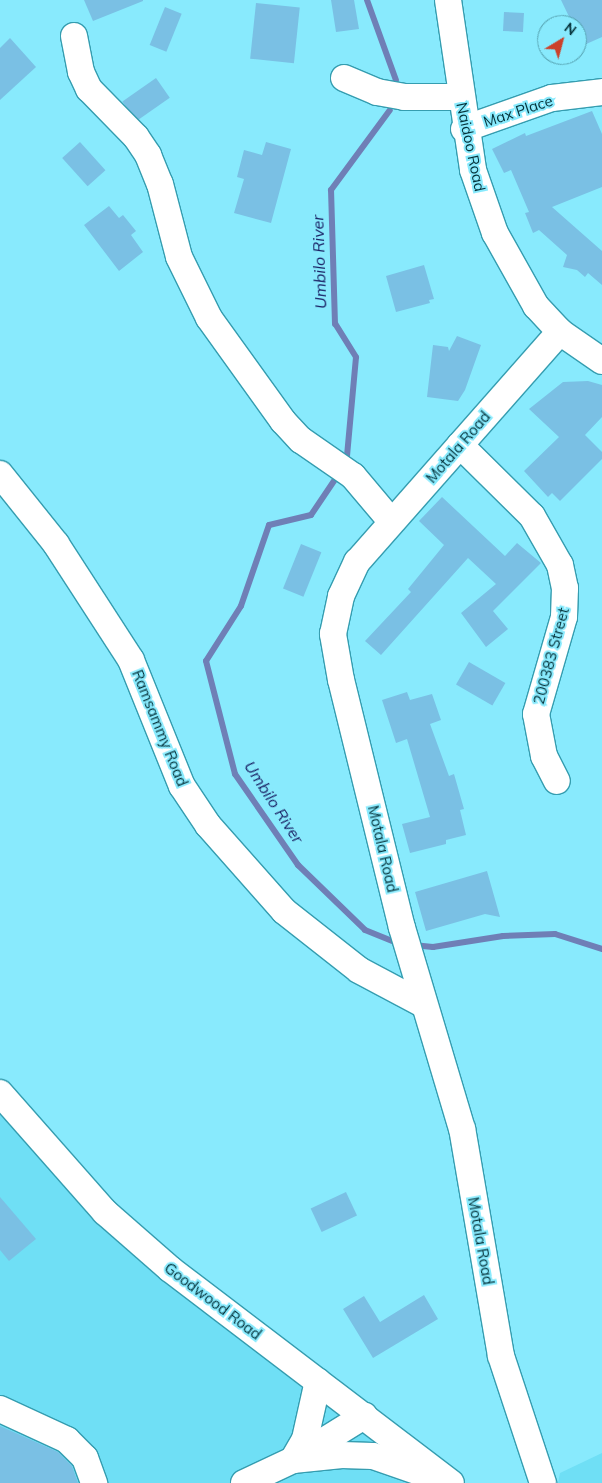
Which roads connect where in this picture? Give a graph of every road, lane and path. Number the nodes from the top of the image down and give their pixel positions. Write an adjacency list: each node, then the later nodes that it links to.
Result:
1 (448, 0): 5 (street, Naidoo Road)
2 (74, 36): 11 (street)
3 (344, 78): 5 (street)
4 (602, 92): 6 (street, Max Place)
5 (460, 97): 6 (street, Naidoo Road)
6 (464, 129): 7 (street, Naidoo Road)
7 (560, 332): 8 (street); 9 (street, Motala Road)
8 (602, 361)
9 (460, 445): 11 (street, Motala Road); 12 (street, 200383 Street)
10 (0, 474): 13 (street, Ramsammy Road)
11 (390, 521): 13 (street, Motala Road)
12 (557, 781)
13 (423, 1004): 23 (street, Motala Road)
14 (0, 1093): 15 (street, Goodwood Road)
15 (318, 1381): 17 (street, Goodwood Road); 18 (street)
16 (0, 1410): 19 (street)
17 (364, 1416): 18 (street); 22 (street, Goodwood Road)
18 (293, 1460): 20 (street); 21 (street)
19 (94, 1483)
20 (244, 1483)
21 (444, 1483)
22 (451, 1483)
23 (543, 1483)

